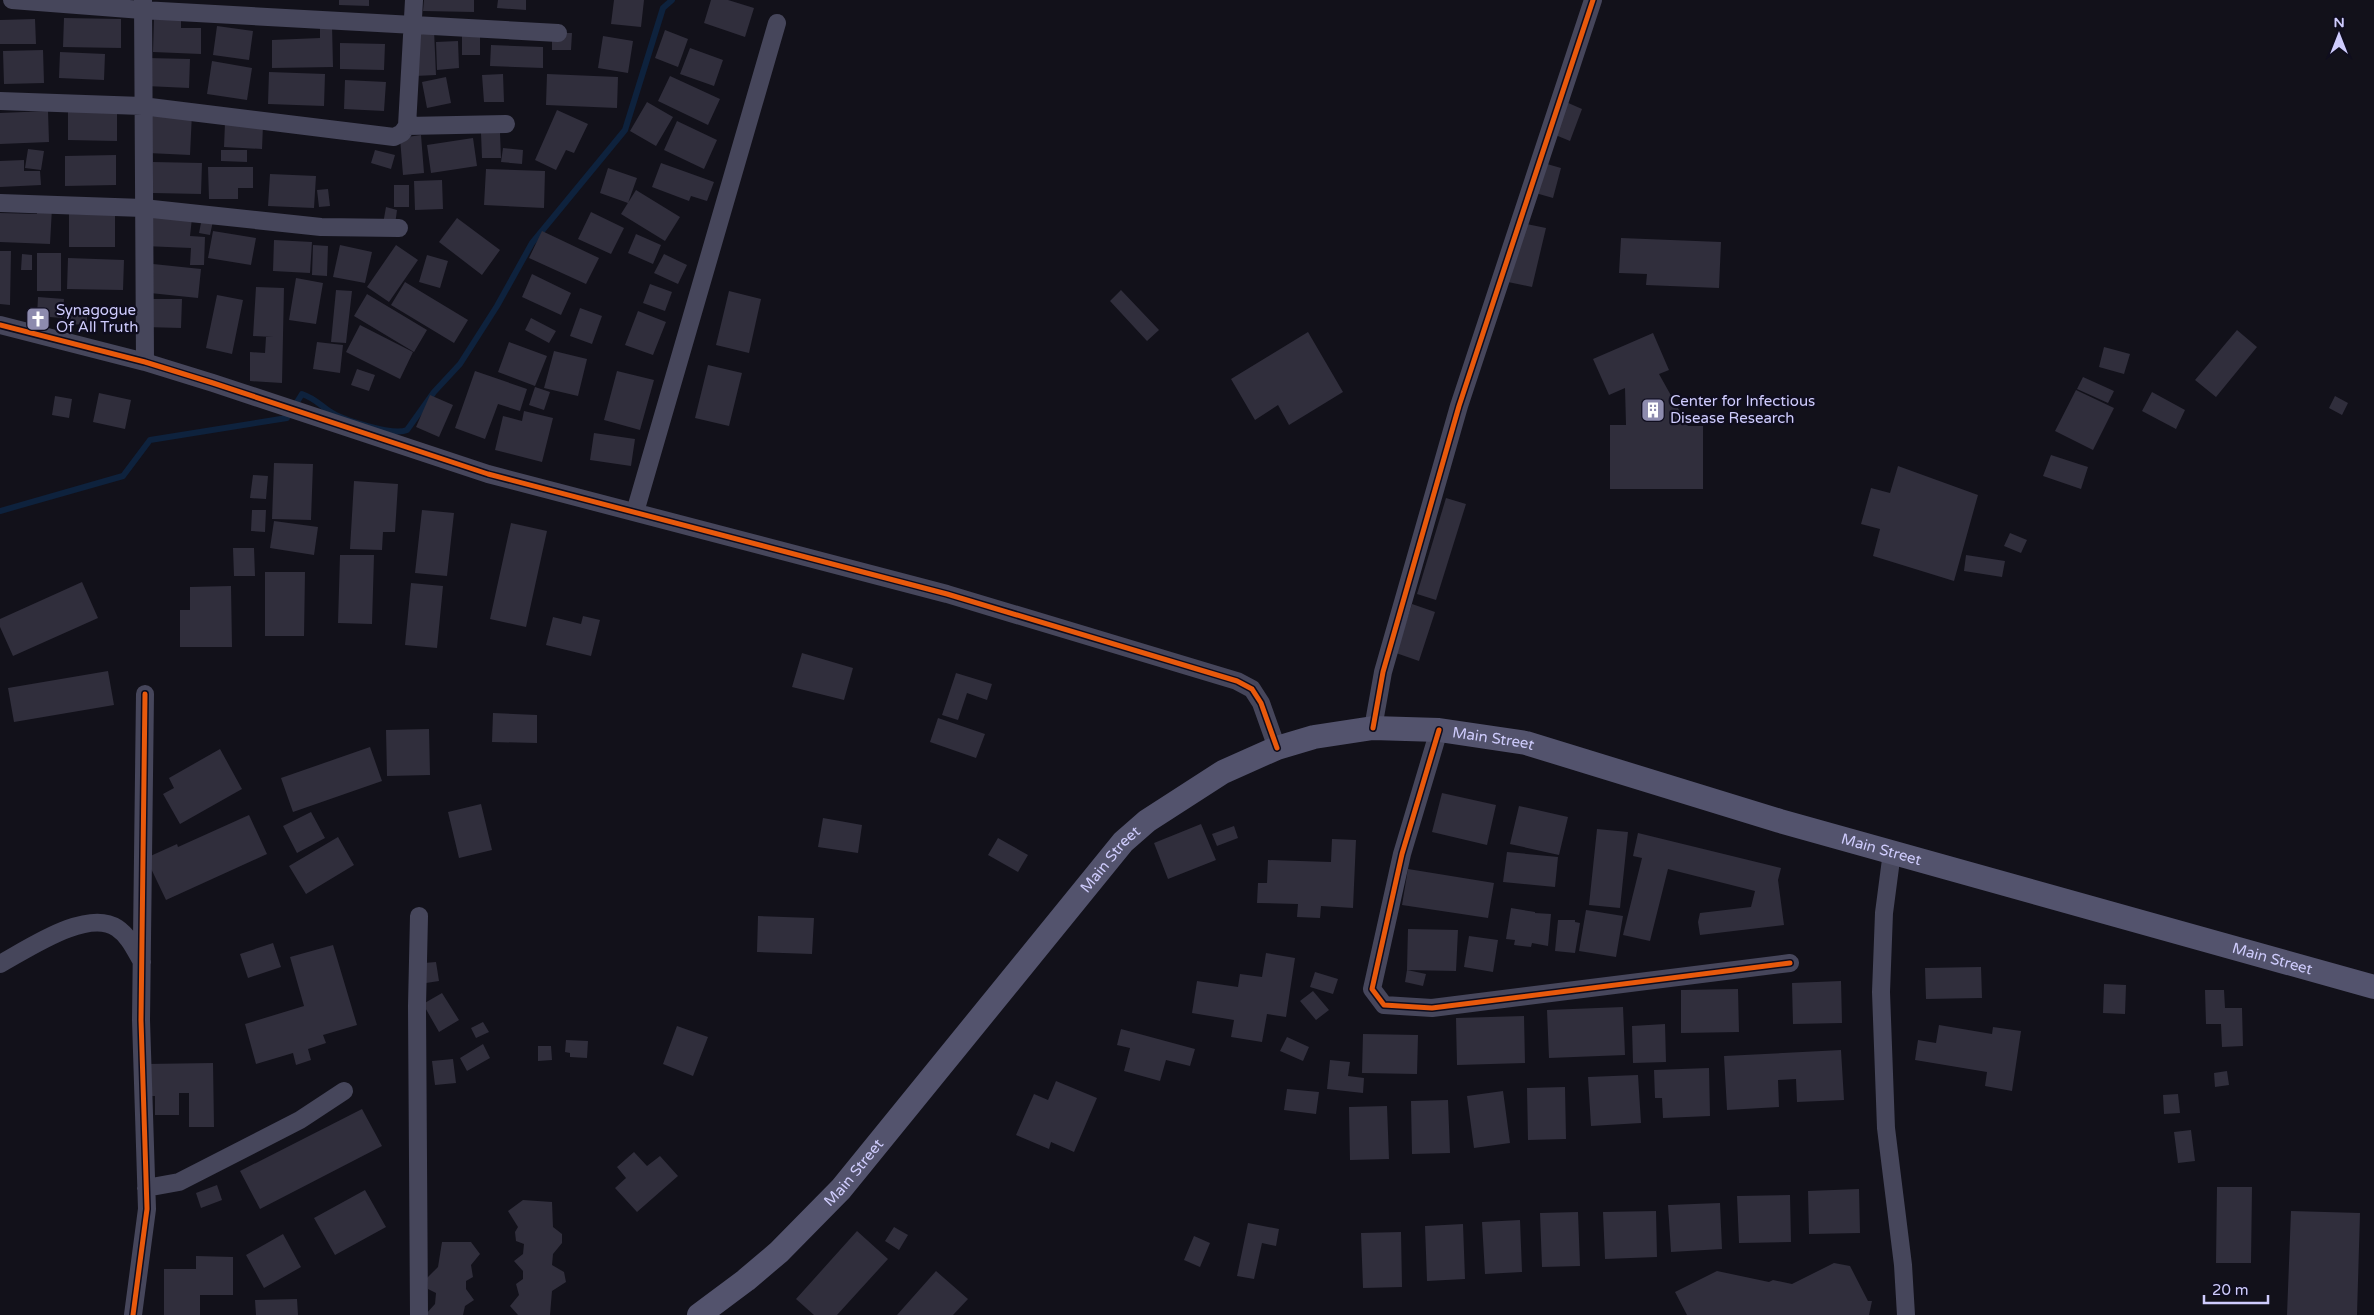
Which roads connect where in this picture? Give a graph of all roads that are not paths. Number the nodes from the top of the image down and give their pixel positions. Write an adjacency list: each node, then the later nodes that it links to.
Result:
1 (12, 0): 4 (street)
2 (414, 0): 6 (street)
3 (1593, 0): 19 (street)
4 (142, 5): 6 (street); 9 (street)
5 (777, 23): 17 (street)
6 (413, 26): 7 (street); 11 (street)
7 (558, 33)
8 (0, 101): 9 (street)
9 (142, 106): 11 (street); 13 (street)
10 (506, 124): 11 (street)
11 (407, 126)
12 (0, 203): 13 (street)
13 (143, 208): 14 (street); 16 (street)
14 (399, 228)
15 (0, 325): 16 (street)
16 (145, 362): 17 (street)
17 (635, 512): 21 (street)
18 (145, 694): 24 (street)
19 (1373, 728): 20 (main road, Main Street); 21 (main road, Main Street)
20 (1438, 730): 22 (main road, Main Street); 25 (street)
21 (1277, 748): 32 (main road, Main Street)
22 (1892, 852): 27 (main road, Main Street); 33 (street)
23 (419, 916): 31 (street)
24 (142, 962): 26 (street); 29 (street)
25 (1790, 963)
26 (0, 964)
27 (2374, 987)
28 (344, 1091): 29 (street)
29 (146, 1188): 30 (street)
30 (133, 1315)
31 (419, 1315)
32 (700, 1315)
33 (1906, 1315)

